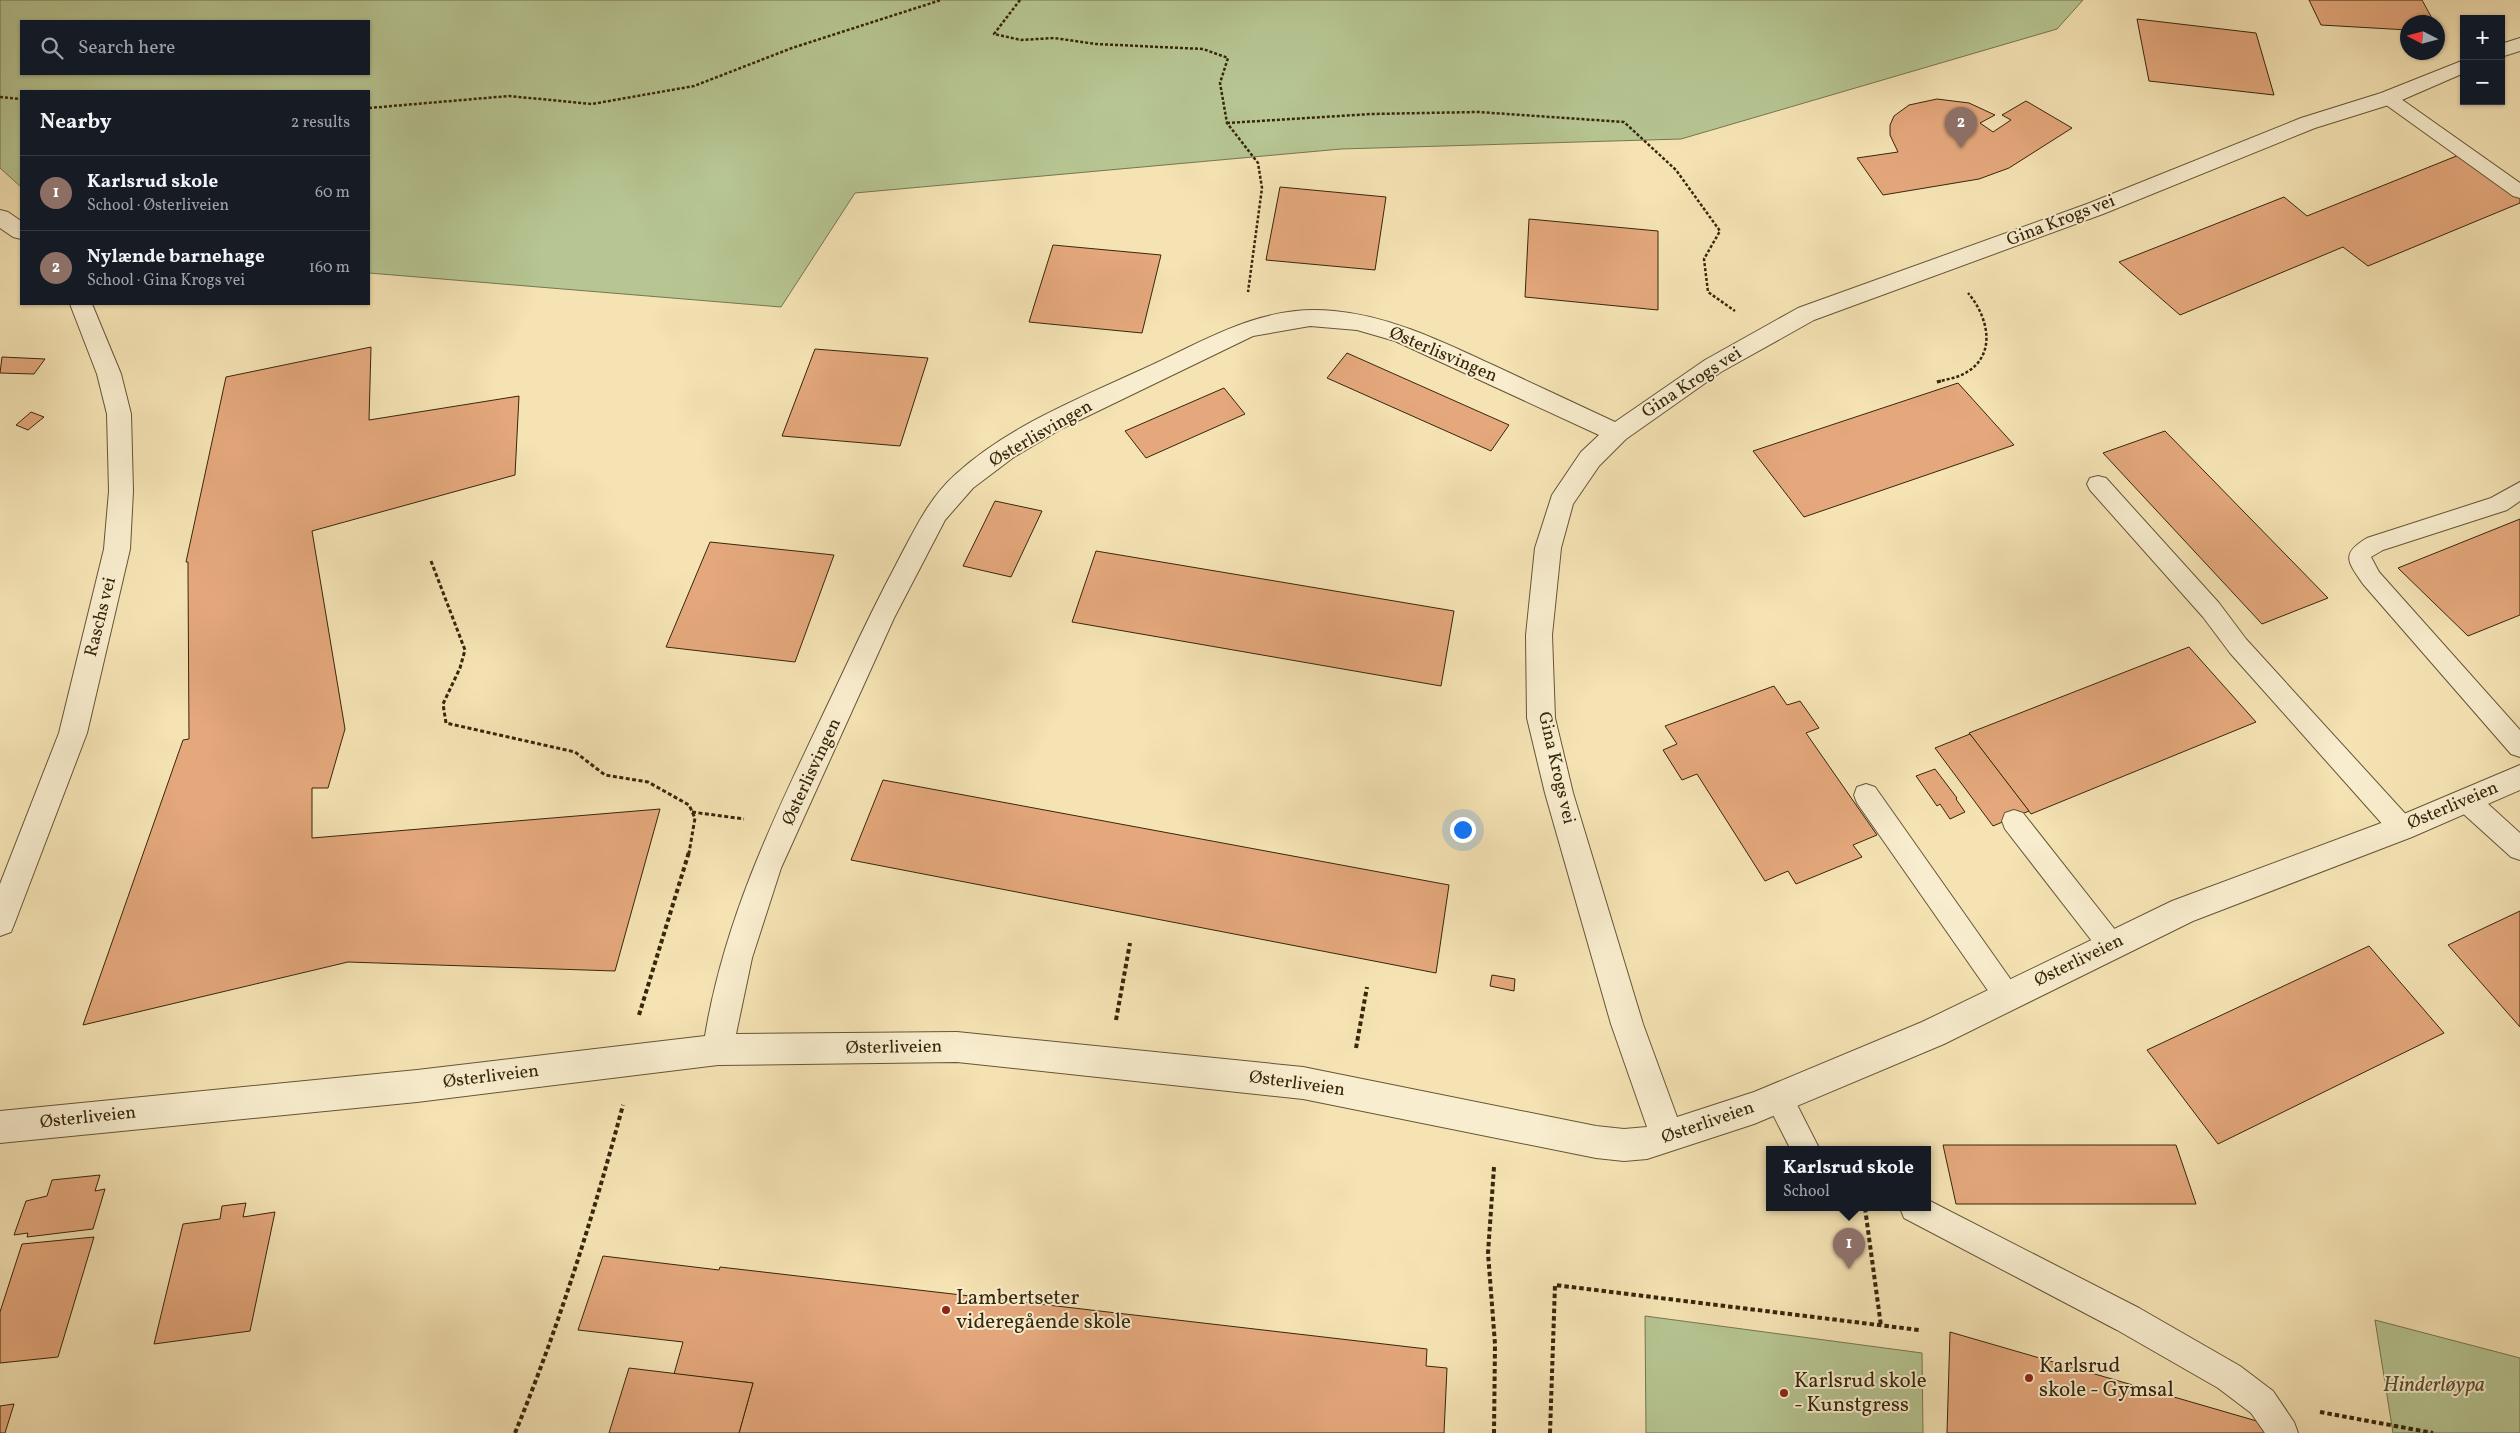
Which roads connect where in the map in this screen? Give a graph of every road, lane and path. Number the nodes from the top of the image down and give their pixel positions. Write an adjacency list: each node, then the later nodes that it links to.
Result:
1 (941, 0): 9 (path)
2 (1020, 0): 10 (path)
3 (2520, 44): 4 (street)
4 (2505, 50)
5 (2460, 68): 7 (street, Gina Krogs vei)
6 (0, 97): 8 (path)
7 (2388, 98): 11 (lane); 14 (street, Gina Krogs vei)
8 (20, 99)
9 (370, 108)
10 (1227, 123): 15 (path); 17 (path)
11 (2520, 192)
12 (0, 217): 13 (street)
13 (20, 231)
14 (1942, 265): 18 (path); 19 (street, Gina Krogs vei)
15 (1247, 301)
16 (81, 305): 32 (street, Raschs vei)
17 (1738, 313)
18 (1937, 382)
19 (1617, 433): 40 (street, Østerlisvingen); 45 (street, Gina Krogs vei)
20 (2098, 484): 30 (lane)
21 (2520, 490): 23 (lane)
22 (431, 561): 27 (path)
23 (2520, 746)
24 (2520, 777): 26 (street, Østerliveien)
25 (1866, 794): 37 (lane)
26 (2467, 801): 30 (street, Østerliveien); 31 (lane)
27 (692, 812): 28 (path); 39 (path)
28 (748, 819)
29 (2014, 821): 35 (lane)
30 (2402, 828): 35 (street, Østerliveien)
31 (2520, 849)
32 (9, 878): 33 (street, Raschs vei)
33 (0, 922)
34 (1130, 944): 38 (path)
35 (2111, 945): 37 (street, Østerliveien)
36 (1366, 987): 41 (path)
37 (2008, 996): 42 (street, Østerliveien)
38 (1116, 1021)
39 (636, 1023)
40 (718, 1050): 44 (street, Østerliveien); 45 (street, Østerliveien)
41 (1355, 1054)
42 (1778, 1097): 45 (street, Østerliveien); 46 (lane)
43 (624, 1099): 53 (path)
44 (0, 1127)
45 (1667, 1138)
46 (1804, 1146)
47 (1494, 1164): 54 (path)
48 (1865, 1211): 50 (path)
49 (1920, 1211): 52 (lane)
50 (1881, 1326): 51 (path); 55 (path)
51 (1919, 1330)
52 (2262, 1402): 56 (lane); 57 (path)
53 (515, 1433)
54 (1494, 1433)
55 (1550, 1433)
56 (2283, 1433)
57 (2433, 1433)

